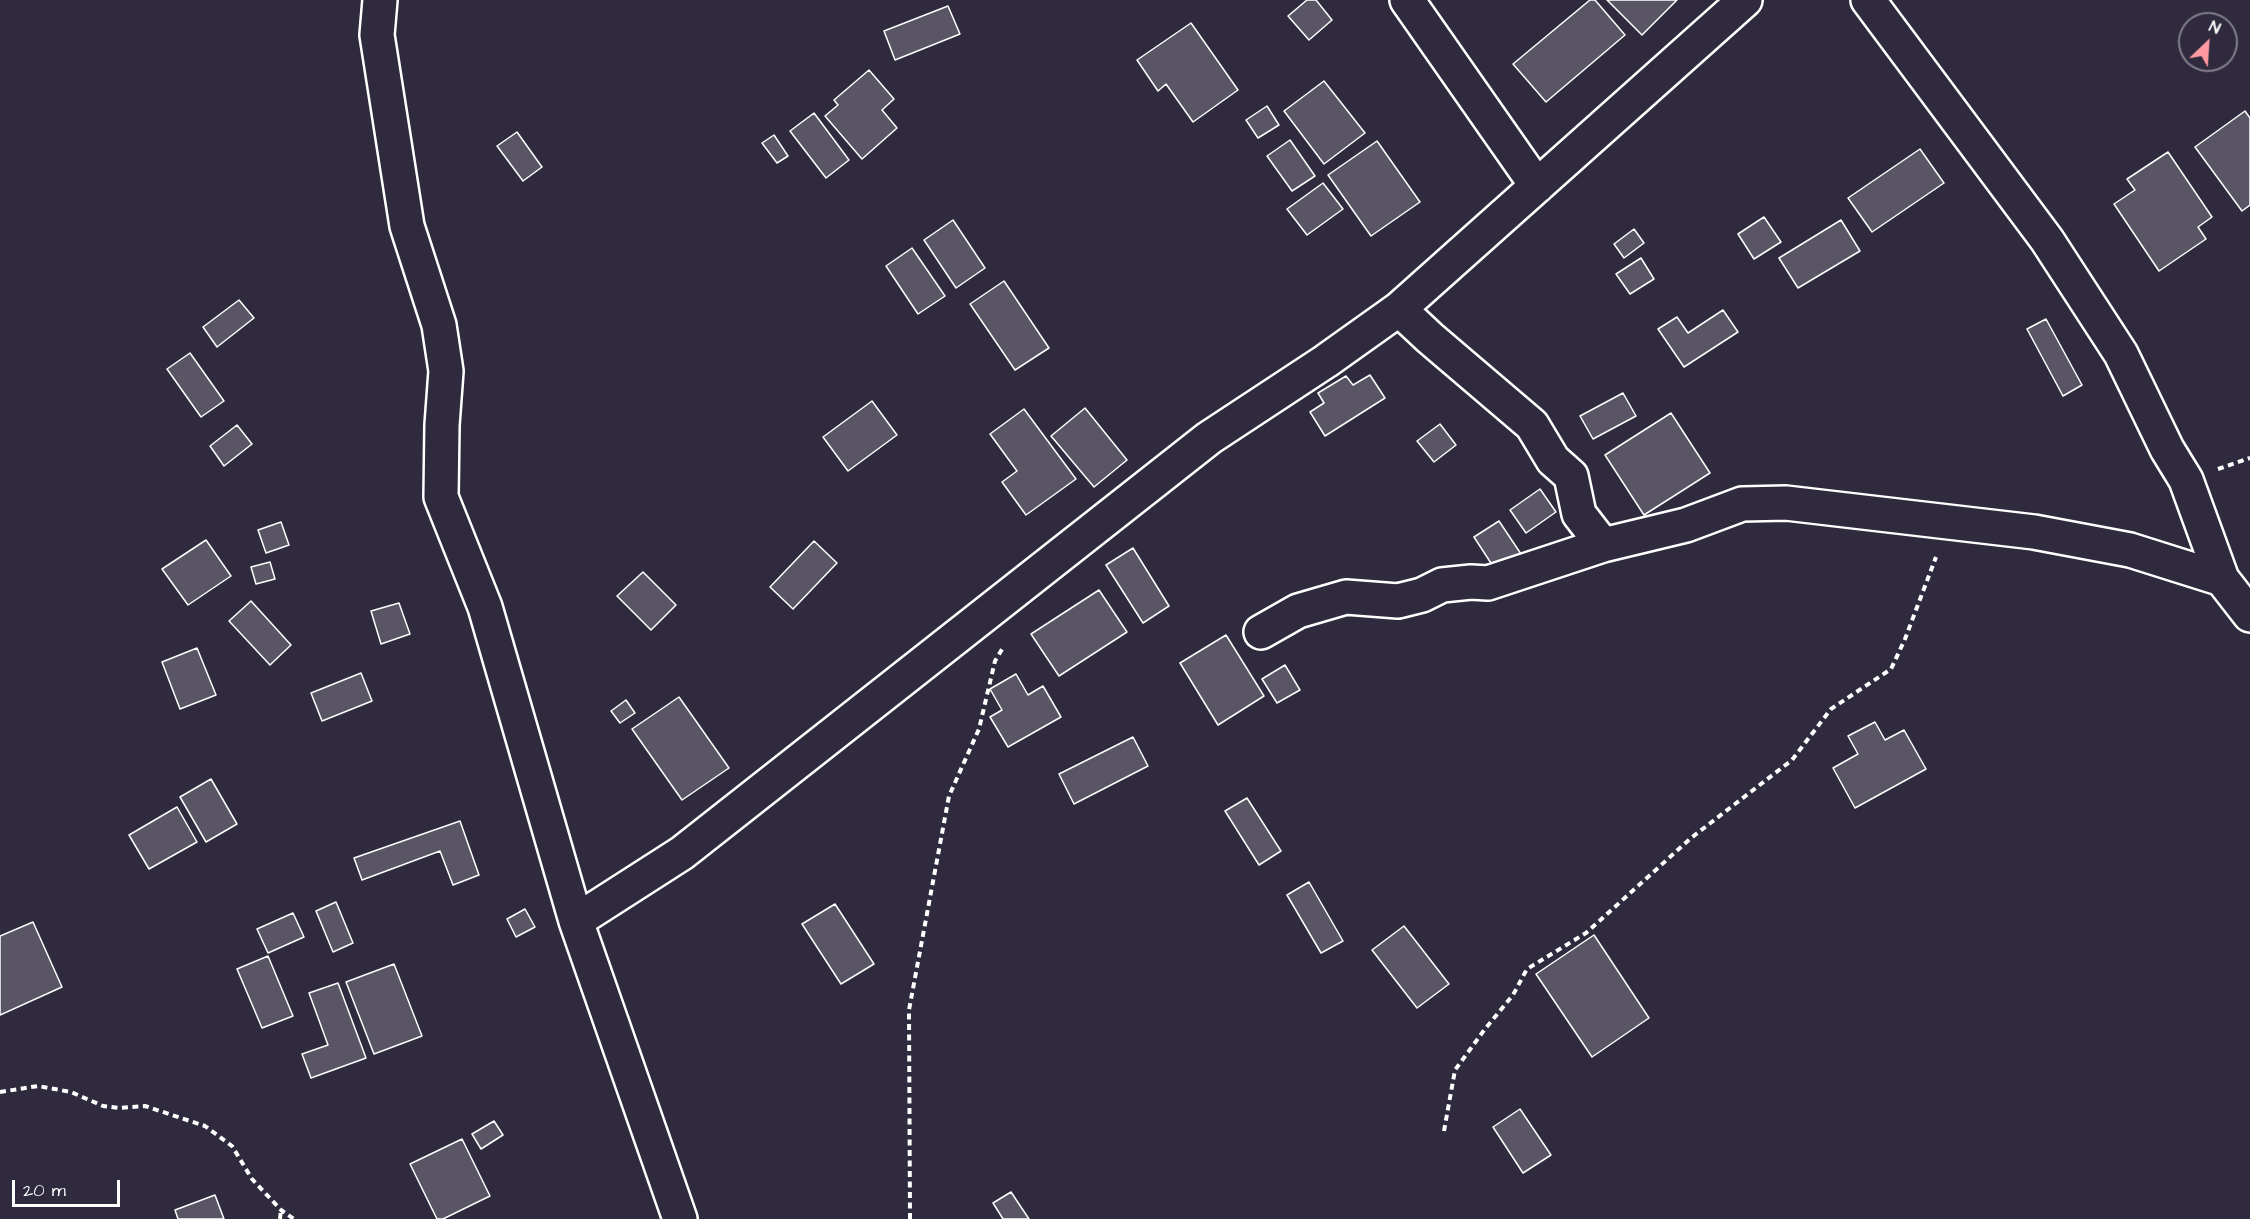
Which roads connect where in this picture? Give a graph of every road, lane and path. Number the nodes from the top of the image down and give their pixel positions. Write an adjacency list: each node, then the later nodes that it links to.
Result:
1 (380, 0): 13 (street)
2 (1407, 0): 5 (street)
3 (1745, 0): 5 (street)
4 (1868, 0): 9 (street)
5 (1537, 186): 6 (street)
6 (1399, 309): 8 (street); 13 (street)
7 (1952, 523): 8 (street); 9 (street); 15 (path)
8 (1603, 546): 11 (street)
9 (2222, 579): 10 (street)
10 (2250, 615)
11 (1261, 632)
12 (1006, 643): 20 (path)
13 (576, 921): 19 (street)
14 (0, 1092): 16 (path)
15 (1444, 1131)
16 (281, 1210): 17 (path); 18 (path)
17 (280, 1219)
18 (294, 1219)
19 (680, 1219)
20 (910, 1219)

